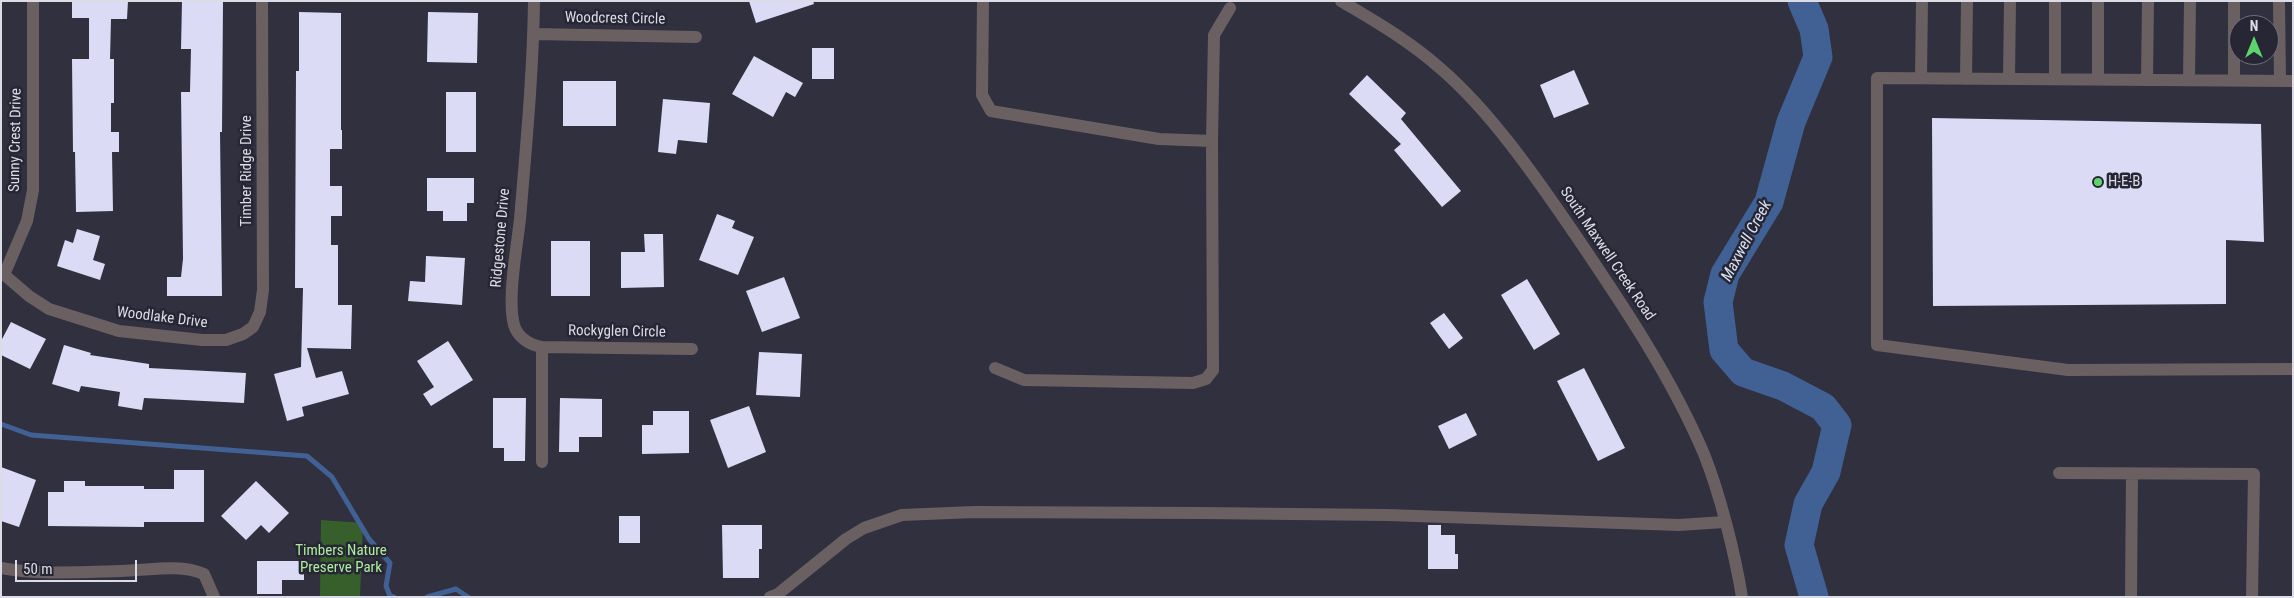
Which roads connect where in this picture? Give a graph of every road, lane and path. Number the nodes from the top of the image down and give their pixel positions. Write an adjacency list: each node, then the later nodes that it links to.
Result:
1 (33, 1): 28 (street, Sunny Crest Drive)
2 (262, 1): 29 (street, Timber Ridge Drive)
3 (534, 1): 16 (street, Ridgestone Drive)
4 (983, 1): 27 (street)
5 (1341, 1): 37 (street, South Maxwell Creek Road)
6 (1922, 1): 18 (street)
7 (1967, 1): 19 (street)
8 (2010, 1): 20 (street)
9 (2055, 1): 21 (street)
10 (2098, 1): 22 (street)
11 (2148, 1): 23 (street)
12 (2190, 1): 24 (street)
13 (2234, 1): 25 (street)
14 (2279, 1): 26 (street)
15 (1230, 8): 27 (street)
16 (534, 34): 17 (street, Woodcrest Circle); 30 (street, Ridgestone Drive)
17 (696, 37)
18 (1921, 78): 19 (street); 33 (street)
19 (1966, 79): 20 (street)
20 (2009, 79): 21 (street)
21 (2054, 79): 22 (street)
22 (2098, 79): 23 (street)
23 (2147, 80): 24 (street)
24 (2190, 80): 25 (street)
25 (2234, 80): 26 (street)
26 (2286, 81)
27 (1212, 141): 32 (street)
28 (3, 274): 29 (street, Woodlake Drive)
29 (243, 334)
30 (542, 347): 31 (street, Rockyglen Circle); 34 (street)
31 (692, 349)
32 (995, 368)
33 (2293, 369)
34 (542, 462)
35 (2059, 473): 36 (street)
36 (2132, 474): 42 (street); 43 (street)
37 (1724, 522): 40 (street); 41 (street, South Maxwell Creek Road)
38 (1, 568): 39 (street)
39 (214, 597)
40 (770, 597)
41 (1742, 597)
42 (2131, 597)
43 (2252, 597)

